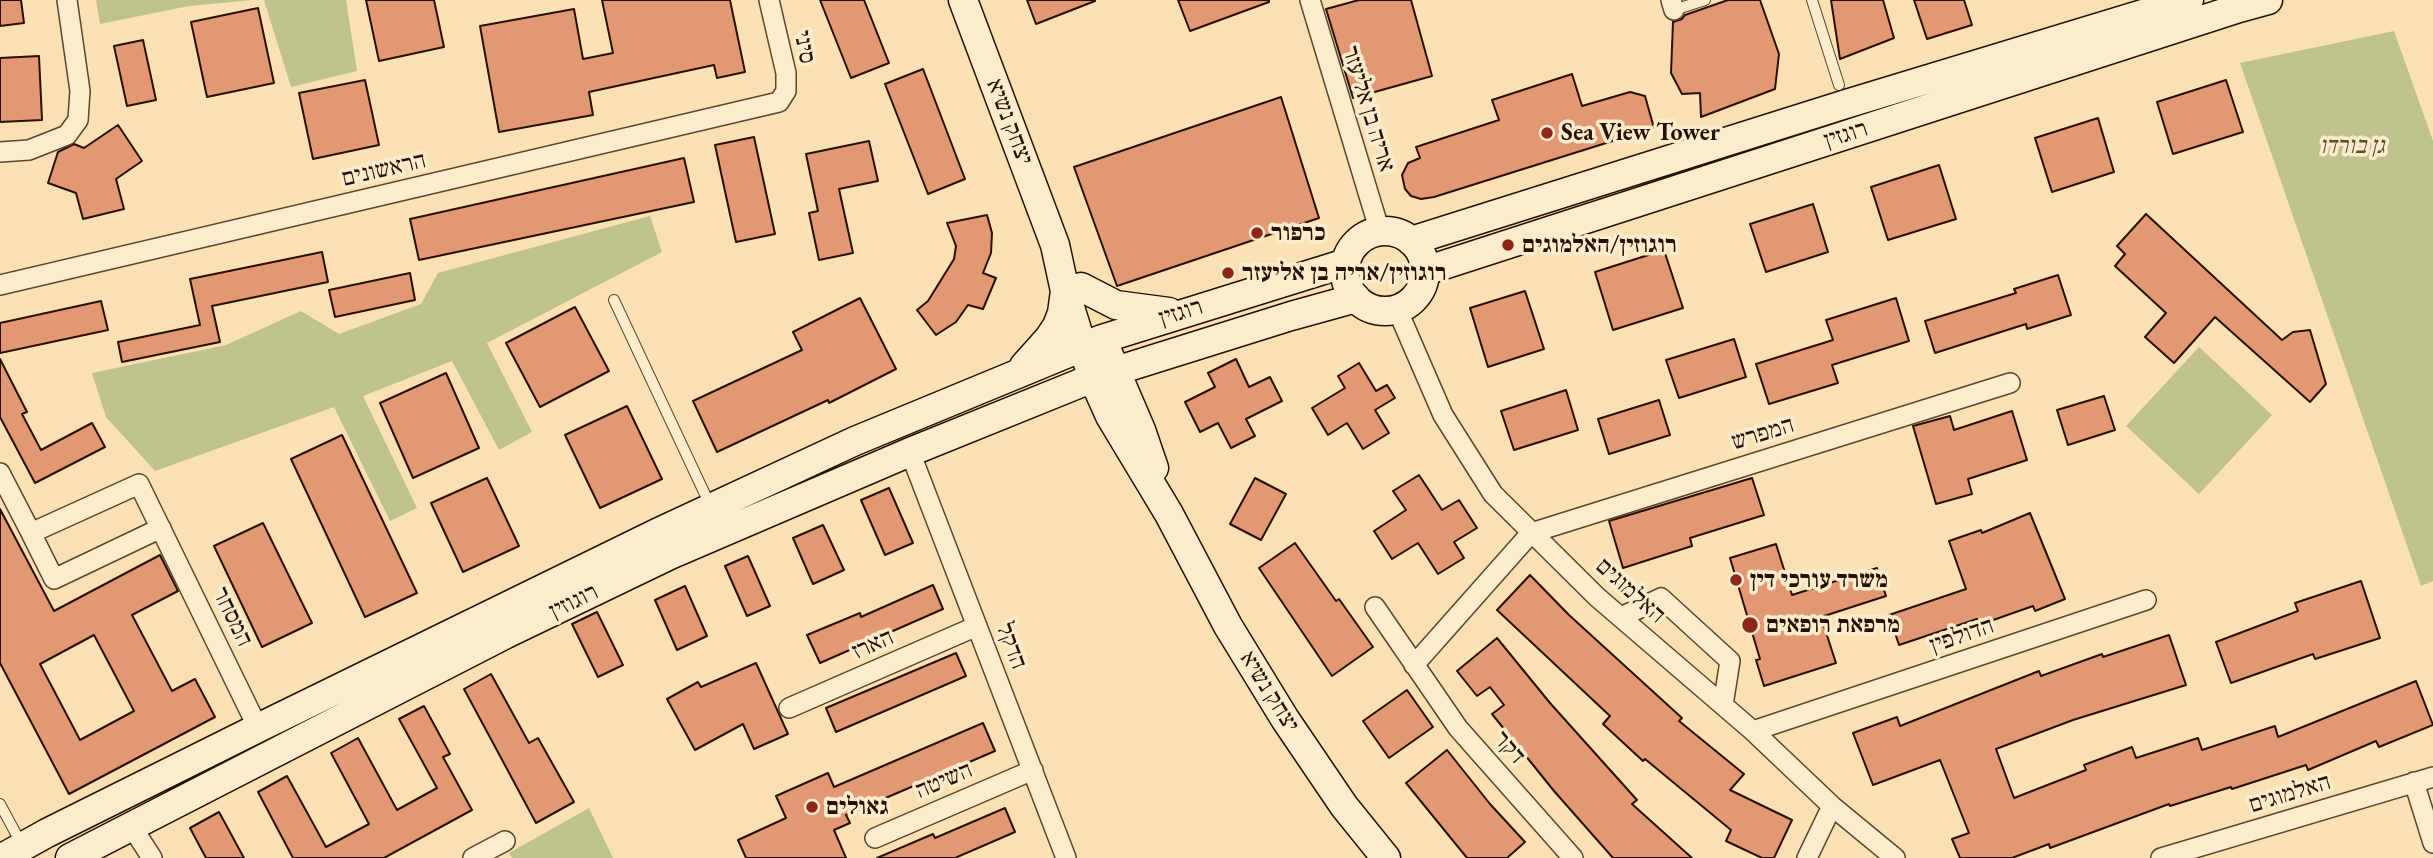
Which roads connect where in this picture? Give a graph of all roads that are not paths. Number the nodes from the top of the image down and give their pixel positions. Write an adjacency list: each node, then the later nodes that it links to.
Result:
1 (67, 0): 12 (street)
2 (769, 0): 11 (street, סיני)
3 (963, 0): 18 (street, יצחק נשיא)
4 (1310, 0): 13 (street, אריה בן אליעזר)
5 (1705, 0): 9 (lane)
6 (1812, 0): 10 (lane)
7 (2189, 0): 14 (street, רוגזין)
8 (2268, 0): 16 (street, רוגזין)
9 (1672, 5)
10 (1839, 85)
11 (779, 102): 17 (street, הראשונים)
12 (0, 152)
13 (1380, 232): 14 (street); 15 (street)
14 (1412, 242): 16 (street)
15 (1346, 263): 19 (street); 22 (street, רוגזין)
16 (1425, 271): 21 (street)
17 (0, 285)
18 (1073, 289): 22 (street); 23 (street, יצחק נשיא); 24 (street)
19 (1356, 298): 21 (street); 25 (street, רוגזין)
20 (614, 300): 29 (lane)
21 (1397, 309): 32 (street, האלמוגים)
22 (1182, 313): 23 (street, רוגזין)
23 (1092, 342): 24 (street, רוגזין); 25 (street, יצחק נשיא)
24 (1019, 372): 29 (street, רוגוזין)
25 (1104, 374): 27 (street, רוגוזין); 55 (street, יצחק נשיא)
26 (2010, 383): 32 (street, המפרש)
27 (910, 452): 36 (street, הדקל); 46 (street, רוגוזין)
28 (0, 473): 31 (street)
29 (711, 506): 40 (street, רוגוזין)
30 (161, 528): 31 (street, המסחר); 31 (street); 40 (street, המסחר)
31 (31, 533)
32 (1531, 533): 35 (street, האלמוגים); 37 (street)
33 (2146, 600): 41 (street, הדולפין)
34 (1375, 607): 37 (street, דקר)
35 (1621, 617): 38 (street, האלמוגים); 38 (street)
36 (977, 626): 39 (street, הארז); 42 (street, הדקל)
37 (1414, 665): 56 (street, דקר)
38 (1723, 705): 41 (street, האלמוגים)
39 (789, 708)
40 (258, 728): 50 (street, רוגוזין)
41 (1753, 732): 45 (street, האלמוגים)
42 (1033, 770): 47 (street, השיטה); 54 (street, הדקל)
43 (2423, 779): 49 (street); 59 (street, האלמוגים)
44 (0, 804): 50 (lane)
45 (1832, 806): 57 (street); 58 (street, האלמוגים)
46 (132, 827): 51 (street, רוגוזין); 52 (street)
47 (875, 838)
48 (505, 841): 53 (street)
49 (2433, 843)
50 (12, 852)
51 (70, 858)
52 (152, 858)
53 (473, 858)
54 (1066, 858)
55 (1386, 858)
56 (1573, 858)
57 (1807, 858)
58 (1895, 858)
59 (2161, 858)

